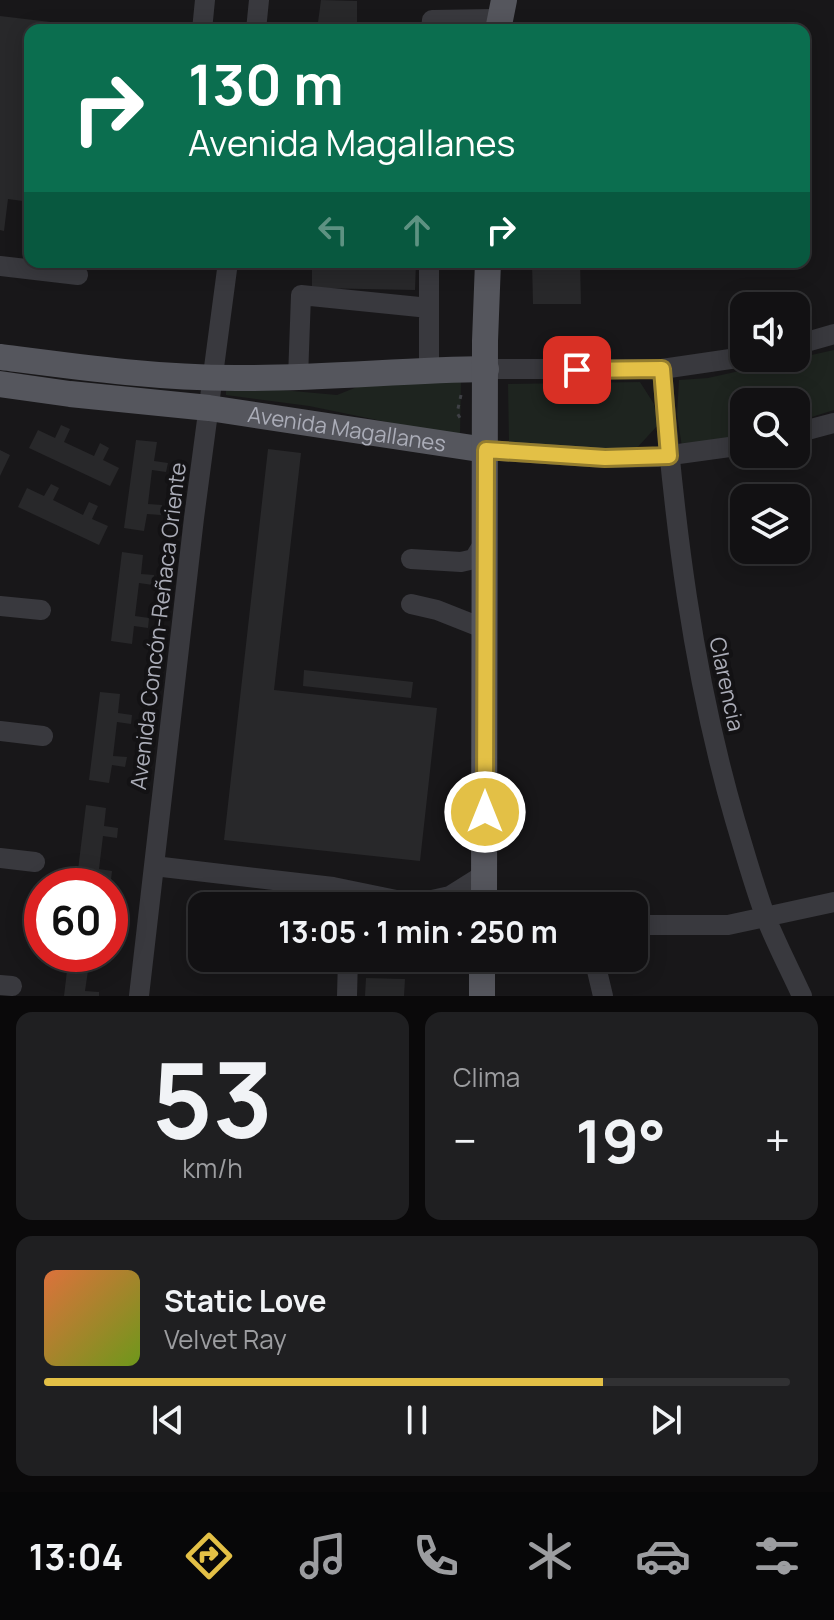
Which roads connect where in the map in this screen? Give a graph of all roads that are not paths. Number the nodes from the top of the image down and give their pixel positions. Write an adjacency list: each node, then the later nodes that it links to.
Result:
1 (205, 0): 4 (street)
2 (259, 0): 5 (street)
3 (496, 16): 6 (street)
4 (203, 24)
5 (257, 24)
6 (432, 24)
7 (0, 266): 11 (street)
8 (227, 268): 20 (street, Avenida Concón-Reñaca Oriente)
9 (429, 268): 12 (street)
10 (488, 268): 17 (main road)
11 (78, 275)
12 (429, 308): 19 (street); 21 (street)
13 (834, 334): 14 (street)
14 (810, 341)
15 (0, 357): 20 (main road, Avenida Magallanes)
16 (730, 359): 18 (street, Avenida Magallanes)
17 (486, 369): 18 (street, Avenida Magallanes); 19 (main road, Avenida Magallanes); 28 (main road)
18 (662, 369): 29 (street, Clarencia)
19 (429, 370): 21 (main road, Avenida Magallanes)
20 (214, 378): 21 (main road, Avenida Magallanes); 23 (street, Avenida Concón-Reñaca Oriente)
21 (298, 378): 24 (main road)
22 (0, 384): 23 (main road, Avenida Magallanes)
23 (209, 408): 24 (main road, Avenida Magallanes); 40 (street, Avenida Concón-Reñaca Oriente)
24 (297, 422): 28 (main road, Avenida Magallanes)
25 (834, 423): 26 (street)
26 (810, 429)
27 (730, 447): 29 (street, Avenida Magallanes)
28 (486, 450): 29 (street, Avenida Magallanes); 30 (main road)
29 (669, 456): 44 (street, Clarencia)
30 (485, 541): 31 (street); 35 (main road)
31 (411, 559)
32 (411, 604): 35 (street)
33 (0, 606): 34 (street)
34 (41, 610)
35 (485, 629): 41 (main road)
36 (0, 731): 37 (street)
37 (43, 736)
38 (0, 858): 39 (street)
39 (35, 862)
40 (154, 866): 41 (street); 49 (street, Avenida Concón-Reñaca Oriente)
41 (485, 874): 42 (main road)
42 (484, 892)
43 (834, 902): 44 (street)
44 (766, 918): 45 (street); 53 (street, Clarencia)
45 (648, 925)
46 (348, 972): 50 (street)
47 (482, 972): 51 (main road)
48 (597, 972): 52 (street)
49 (139, 996)
50 (347, 996)
51 (482, 996)
52 (603, 996)
53 (802, 996)

